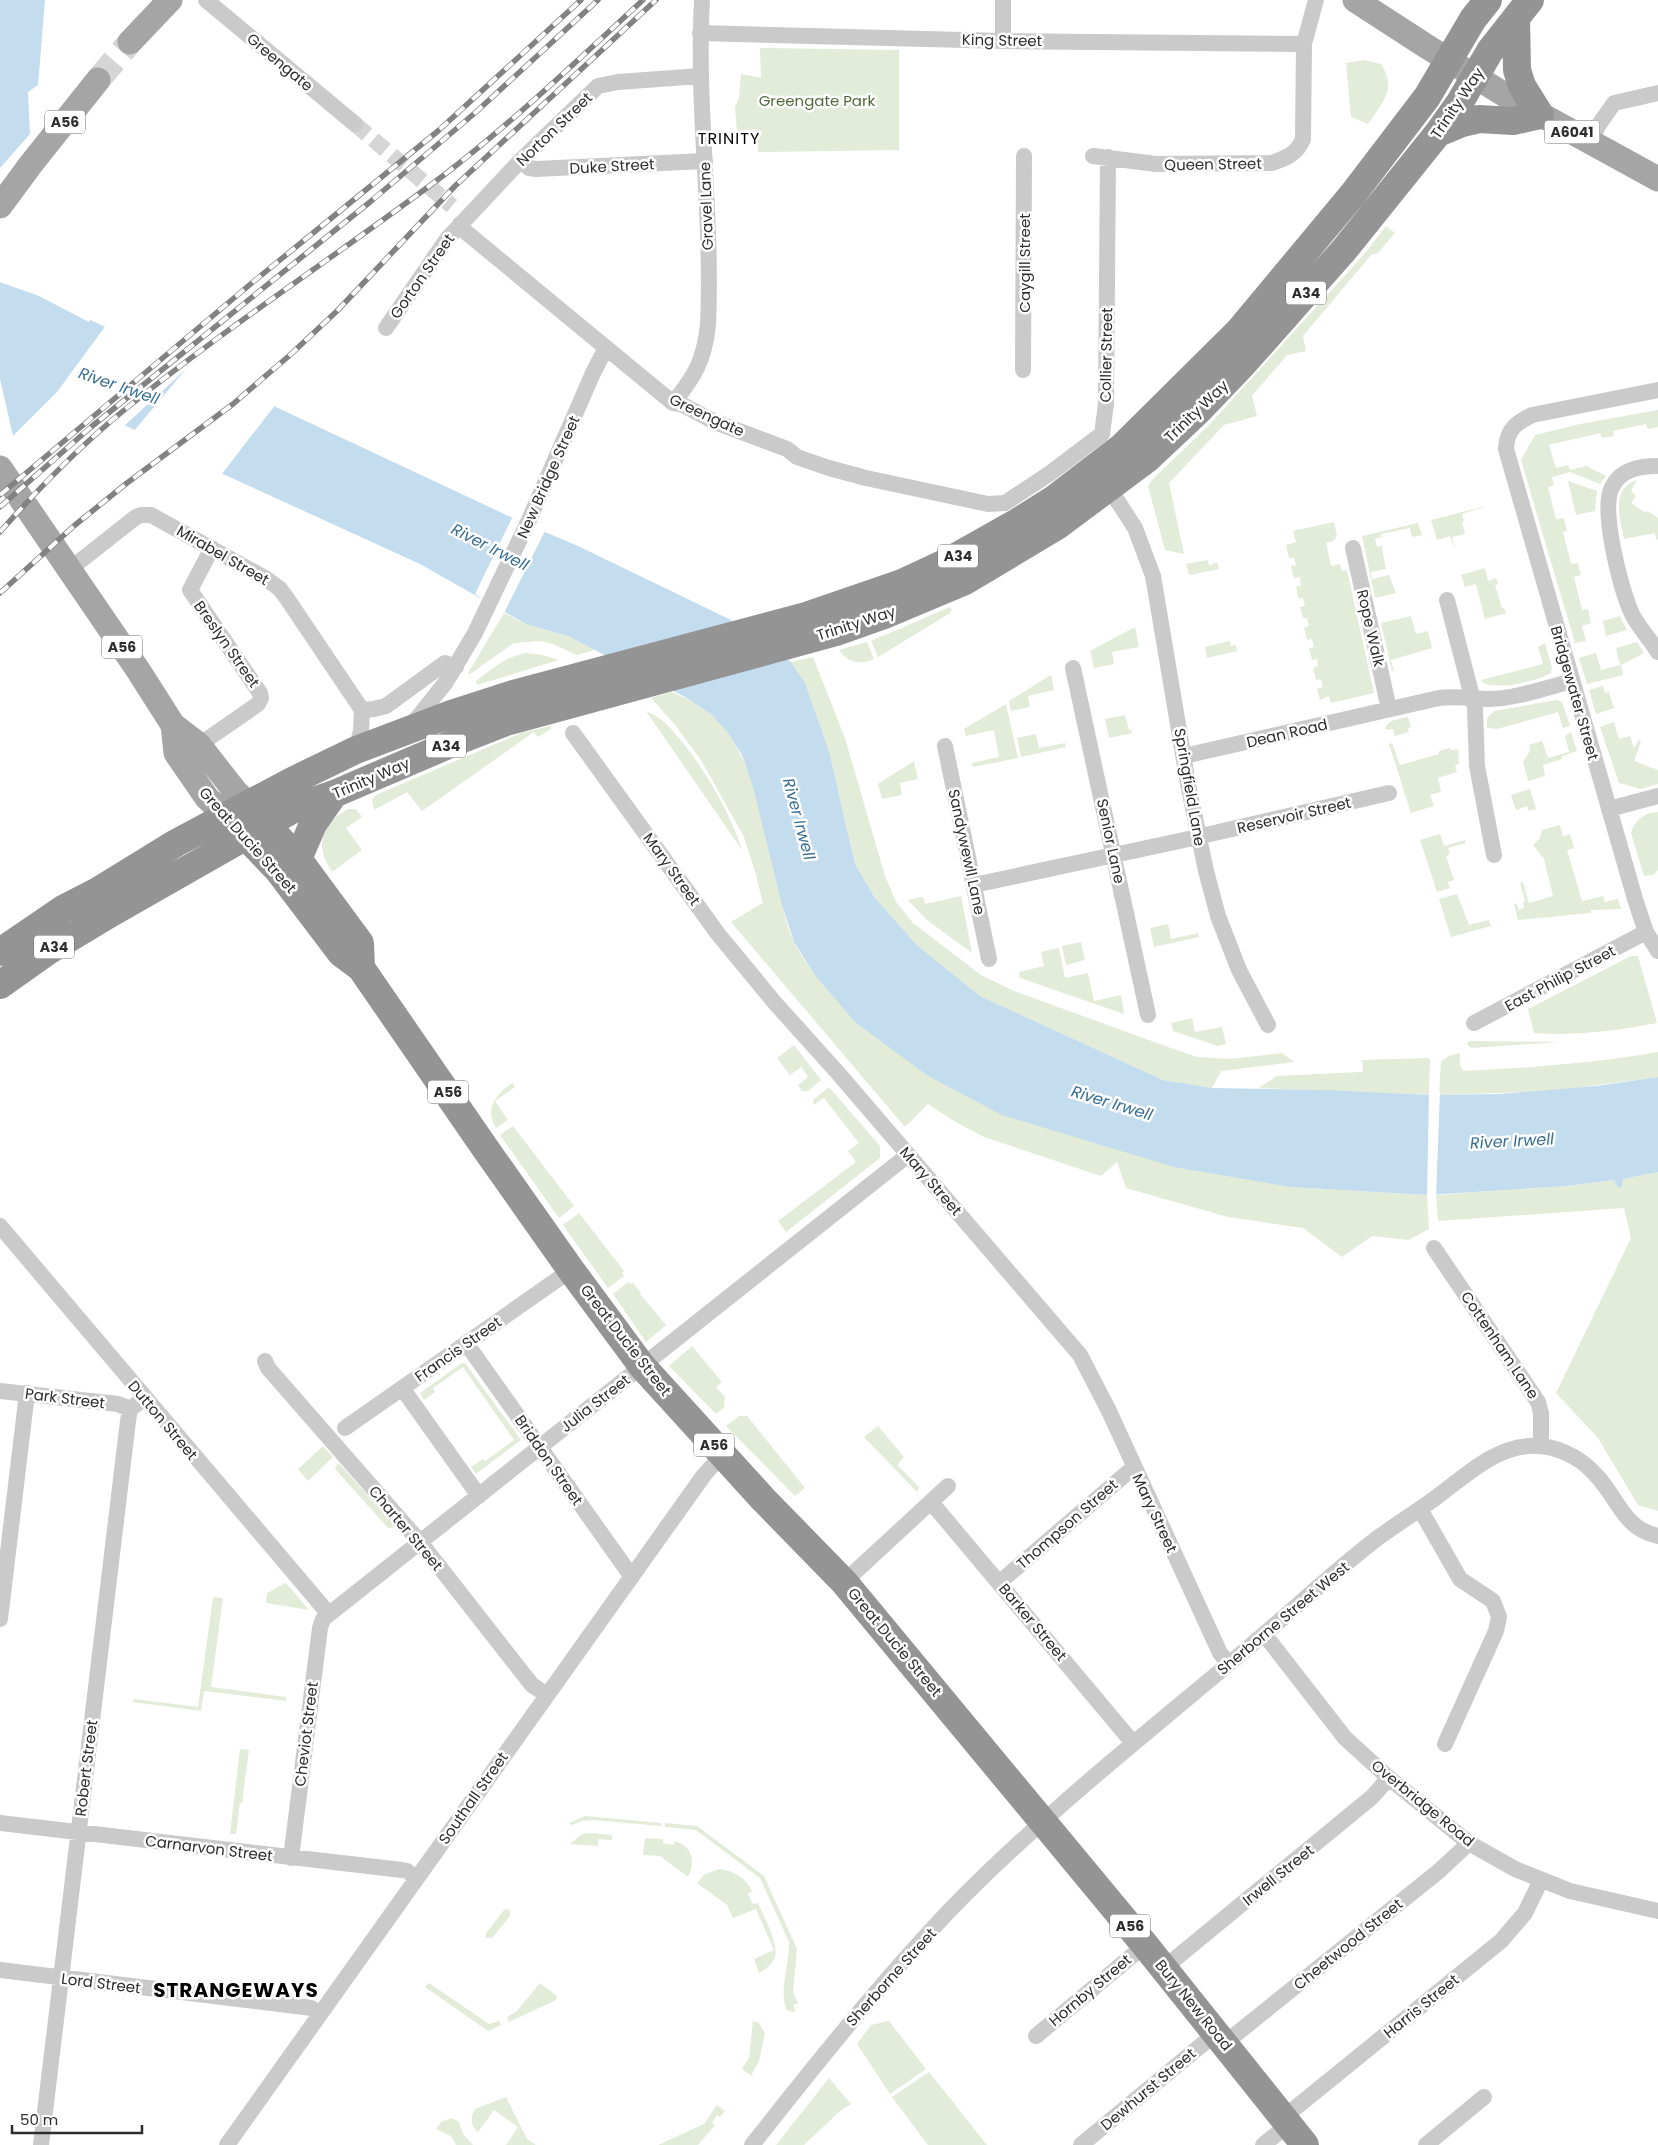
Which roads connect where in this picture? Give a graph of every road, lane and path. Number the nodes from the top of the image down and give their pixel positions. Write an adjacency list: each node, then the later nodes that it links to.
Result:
1 (170, 0): 11 (main road)
2 (206, 0): 19 (street, Greengate)
3 (702, 0): 9 (street, Gravel Lane)
4 (1003, 0): 10 (street)
5 (1316, 0): 12 (street, Queen Street)
6 (1355, 0): 13 (main road, A6041)
7 (1488, 0): 13 (highway, Trinity Way / A34)
8 (1523, 9): 15 (highway, Trinity Way / A34); 18 (highway)
9 (700, 33): 10 (street, King Street); 14 (street, Gravel Lane)
10 (1003, 41): 12 (street, King Street)
11 (130, 42)
12 (1304, 44): 23 (street, Queen Street)
13 (1450, 61): 15 (main road, A6041); 36 (highway, Trinity Way / A34)
14 (700, 76): 24 (street, Norton Street); 25 (street, Gravel Lane)
15 (1476, 76): 18 (main road, A6041); 20 (highway, Trinity Way / A34)
16 (98, 80): 27 (main road, A56)
17 (1658, 93): 21 (street)
18 (1540, 115): 20 (highway); 21 (main road, A6041)
19 (355, 124)
20 (1438, 133): 36 (highway, Trinity Way / A34)
21 (1590, 143): 26 (main road, A6041)
22 (1024, 156): 31 (street, Caygill Street)
23 (1101, 156): 37 (street, Collier Street)
24 (521, 160): 25 (street, Duke Street); 28 (street, Norton Street)
25 (705, 161): 33 (street, Gravel Lane)
26 (1658, 180)
27 (0, 206)
28 (460, 224): 29 (street, Gorton Street); 30 (street, Greengate)
29 (386, 328)
30 (606, 348): 33 (street, Greengate); 43 (street, New Bridge Street)
31 (1023, 370)
32 (1658, 390): 45 (street, Bridgewater Street)
33 (673, 403): 37 (street, Greengate)
34 (1658, 466): 42 (street)
35 (0, 468): 40 (main road, A56)
36 (1103, 478): 46 (highway, Trinity Way / A34); 46 (highway, Trinity Way / A34); 56 (street, Springfield Lane)
37 (1005, 503)
38 (212, 548): 40 (street, Mirabel Street); 49 (street, Mirabel Street); 53 (street, Breslyn Street)
39 (1353, 548): 48 (street, Rope Walk)
40 (70, 569): 50 (main road, Great Ducie Street / A56)
41 (1447, 600): 47 (street)
42 (1658, 652)
43 (456, 667): 49 (street); 51 (street, New Bridge Street)
44 (1073, 668): 64 (street, Senior Lane)
45 (1572, 681): 47 (street, Dean Road); 60 (street, Bridgewater Street)
46 (557, 694): 51 (highway, Trinity Way / A34); 58 (highway, Trinity Way / A34)
47 (1473, 697): 48 (street, Dean Road); 65 (street)
48 (1389, 709): 56 (street, Dean Road)
49 (362, 710): 55 (street)
50 (173, 725): 53 (main road, Great Ducie Street / A56); 61 (main road, Great Ducie Street / A56)
51 (407, 730): 55 (highway, Trinity Way / A34)
52 (573, 733): 77 (street, Mary Street)
53 (199, 745): 61 (main road, Great Ducie Street / A56)
54 (945, 746): 67 (street, Sandywewll Lane)
55 (356, 750): 61 (highway, Trinity Way / A34)
56 (1184, 756): 63 (street, Springfield Lane)
57 (1389, 793): 63 (street, Reservoir Street)
58 (334, 794): 62 (highway, Trinity Way / A34); 66 (highway)
59 (1658, 796): 60 (street)
60 (1609, 809): 68 (street, Bridgewater Street)
61 (237, 810): 62 (highway, Great Ducie Street / A56); 70 (highway, Trinity Way / A34)
62 (256, 831): 66 (highway, Great Ducie Street / A56); 72 (highway, Great Ducie Street / A56); 73 (highway, Trinity Way / A34)
63 (1199, 837): 64 (street, Reservoir Street); 76 (street, Springfield Lane)
64 (1114, 855): 67 (street, Reservoir Street); 74 (street, Senior Lane)
65 (1494, 855)
66 (298, 859): 72 (highway, Great Ducie Street / A56)
67 (974, 885): 71 (street, Sandywewll Lane)
68 (1646, 932): 69 (street, Bridgewater Street); 75 (street, East Philip Street)
69 (1658, 951)
70 (0, 952)
71 (989, 959)
72 (361, 968): 80 (highway, Great Ducie Street / A56)
73 (0, 985)
74 (1148, 1015)
75 (1474, 1023)
76 (1268, 1025)
77 (908, 1155): 83 (street, Julia Street); 93 (street, Mary Street)
78 (0, 1226): 87 (street, Dutton Street)
79 (1434, 1248): 90 (street, Cottenham Lane)
80 (571, 1270): 81 (street, Francis Street); 83 (highway, Great Ducie Street / A56)
81 (466, 1342): 84 (street, Francis Street); 91 (street, Briddon Street)
82 (264, 1361): 99 (street, Charter Street)
83 (642, 1366): 91 (street, Julia Street); 92 (highway, Great Ducie Street / A56)
84 (402, 1388): 89 (street, Francis Street); 95 (street)
85 (0, 1391): 86 (street, Park Street)
86 (27, 1394): 88 (street, Park Street); 104 (street)
87 (144, 1398): 88 (street); 103 (street, Dutton Street)
88 (130, 1409): 113 (street, Robert Street)
89 (345, 1428)
90 (1541, 1446): 97 (street, Sherborne Street West); 98 (street)
91 (540, 1447): 95 (street, Julia Street); 100 (street, Briddon Street)
92 (722, 1454): 100 (street, Southall Street); 101 (highway, Great Ducie Street / A56)
93 (1134, 1467): 102 (street, Thompson Street); 106 (street, Mary Street)
94 (948, 1486): 96 (street)
95 (479, 1496): 99 (street, Julia Street)
96 (931, 1502): 101 (street); 102 (street, Barker Street)
97 (1420, 1509): 105 (street, Sherborne Street West); 109 (street)
98 (1658, 1536)
99 (420, 1542): 103 (street, Julia Street); 107 (street, Charter Street)
100 (632, 1576): 107 (street, Southall Street)
101 (844, 1582): 111 (highway, Great Ducie Street / A56)
102 (1000, 1582): 108 (street, Barker Street)
103 (328, 1613): 115 (street, Cheviot Street)
104 (0, 1619)
105 (1264, 1634): 106 (street, Sherborne Street West); 110 (street, Overbridge Road)
106 (1229, 1664): 108 (street, Sherborne Street West)
107 (547, 1695): 116 (street, Southall Street)
108 (1133, 1743): 111 (street, Sherborne Street West)
109 (1446, 1744)
110 (1389, 1778): 114 (street, Overbridge Road); 120 (street, Irwell Street)
111 (1043, 1820): 119 (highway, Bury New Road / A56); 130 (street, Sherborne Street)
112 (0, 1823): 113 (street, Carnarvon Street)
113 (78, 1831): 115 (street, Carnarvon Street); 122 (street, Robert Street)
114 (1469, 1843): 117 (street, Overbridge Road); 125 (street, Cheetwood Street)
115 (290, 1858): 116 (street, Carnarvon Street)
116 (416, 1878): 123 (street, Southall Street)
117 (1542, 1880): 118 (street, Overbridge Road); 127 (street, Harris Street)
118 (1658, 1911)
119 (1145, 1945): 120 (highway, Bury New Road / A56); 124 (street, Hornby Street)
120 (1164, 1968): 125 (highway, Bury New Road / A56)
121 (0, 1970): 122 (street, Lord Street)
122 (61, 1978): 123 (street, Lord Street); 128 (street, Robert Street)
123 (320, 2014): 129 (street, Southall Street)
124 (1036, 2036)
125 (1220, 2038): 127 (highway, Bury New Road / A56); 131 (street, Dewhurst Street)
126 (1484, 2097): 133 (street)
127 (1292, 2129): 132 (street, Harris Street)
128 (41, 2145)
129 (227, 2145)
130 (752, 2145)
131 (1081, 2145)
132 (1263, 2145)
133 (1426, 2145)

